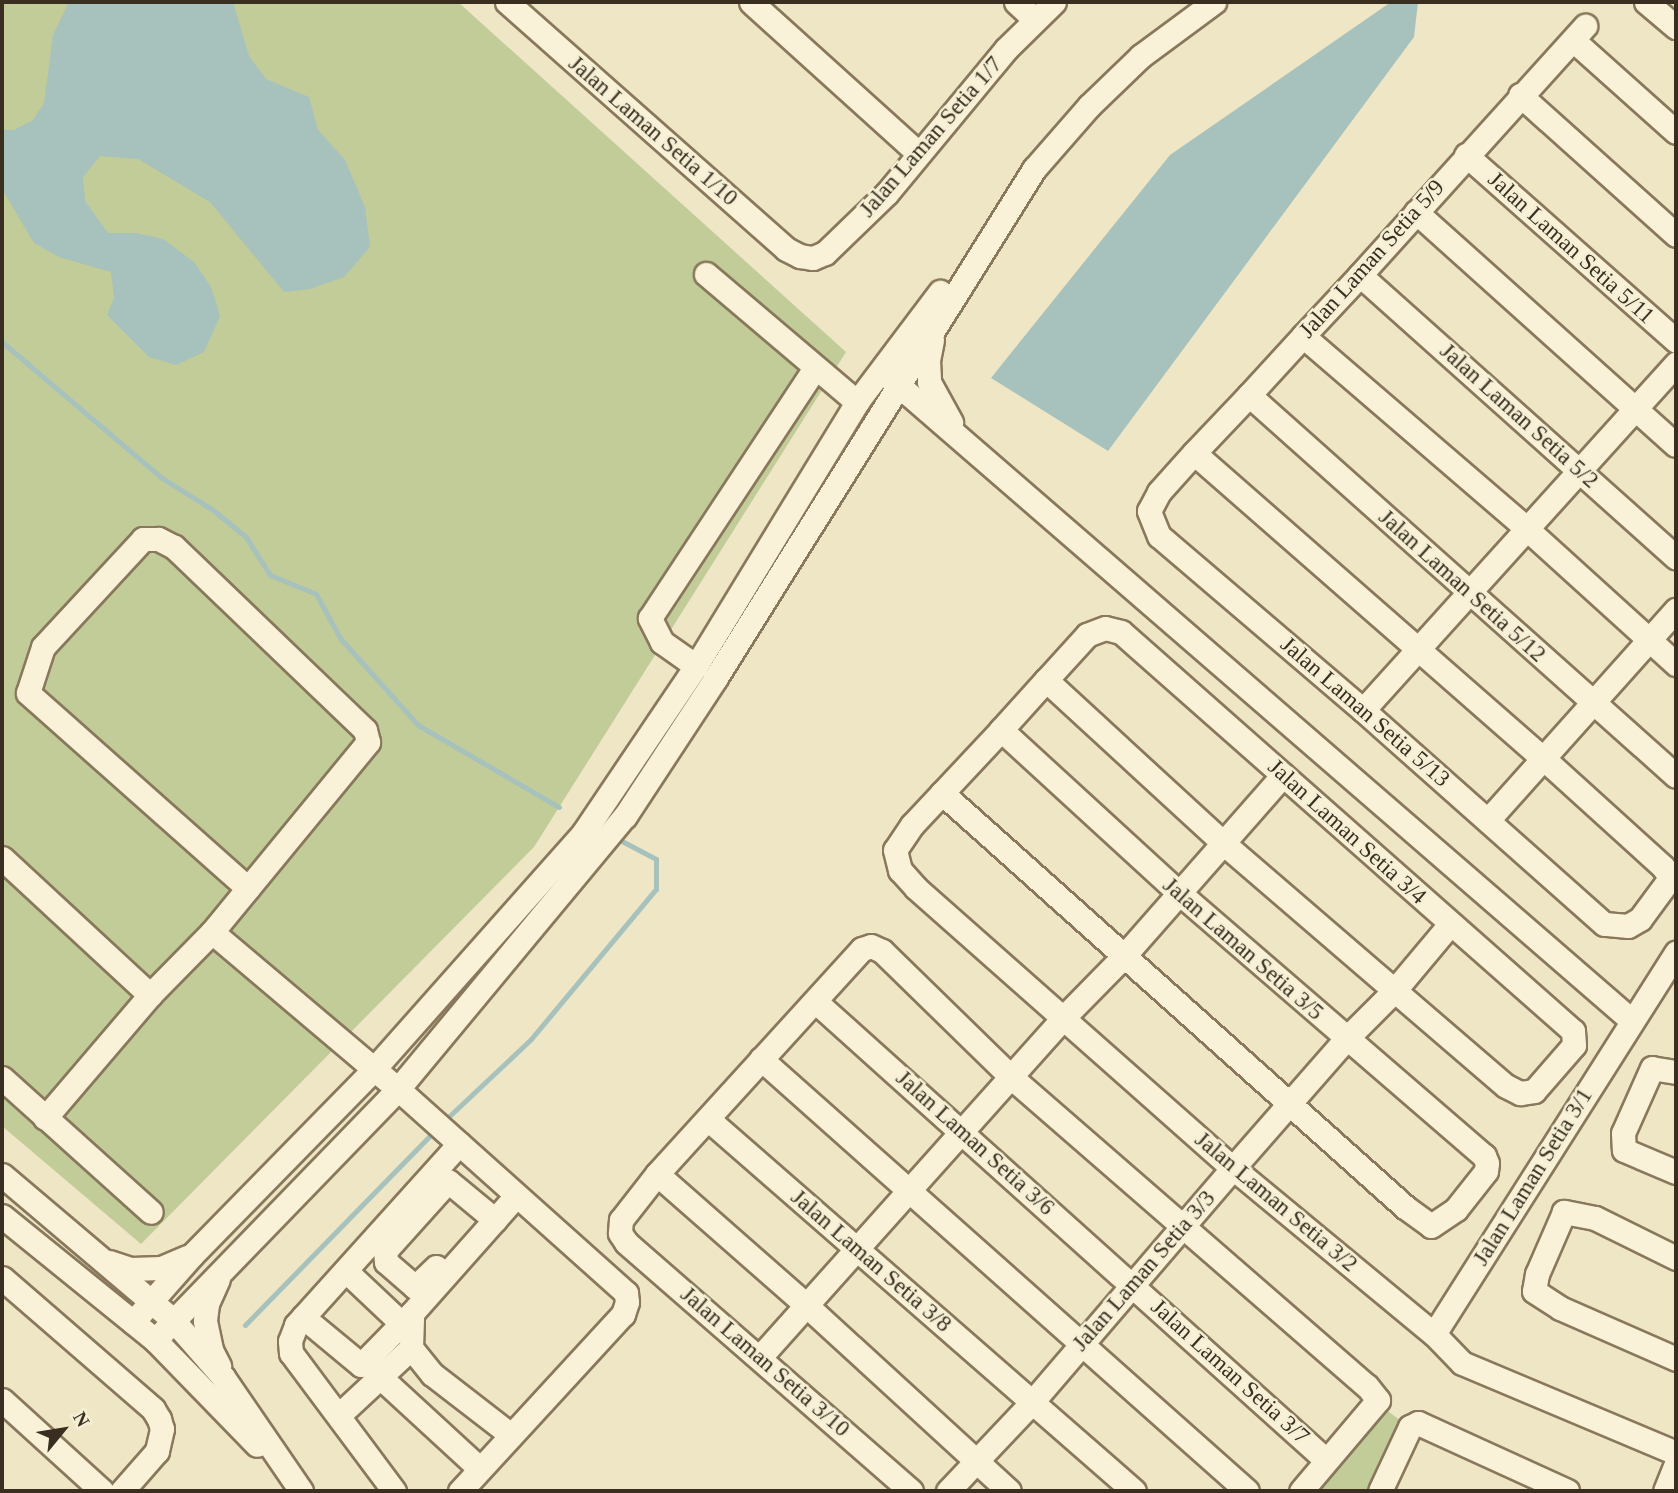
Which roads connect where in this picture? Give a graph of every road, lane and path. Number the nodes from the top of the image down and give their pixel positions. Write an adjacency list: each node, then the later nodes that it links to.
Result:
1 (507, 2): 16 (street, Jalan Laman Setia 1/10)
2 (751, 2): 12 (street)
3 (1016, 2): 8 (street)
4 (1054, 2): 8 (street, Jalan Laman Setia 1/7)
5 (1195, 2): 24 (street)
6 (1214, 2): 19 (street)
7 (1646, 2): 9 (street)
8 (1034, 19): 12 (street, Jalan Laman Setia 1/7)
9 (1676, 27)
10 (1520, 95): 11 (street, Jalan Laman Setia 5/9); 13 (street, Jalan Laman Setia 5/9); 15 (street)
11 (1676, 132)
12 (918, 153): 16 (street, Jalan Laman Setia 1/7)
13 (1466, 155): 14 (street, Jalan Laman Setia 5/9); 21 (street, Jalan Laman Setia 5/11)
14 (1416, 212): 18 (street, Jalan Laman Setia 5/9); 28 (street)
15 (1676, 235)
16 (800, 256)
17 (706, 274): 23 (street)
18 (1360, 275): 20 (street, Jalan Laman Setia 5/9); 32 (street, Jalan Laman Setia 5/2)
19 (937, 323): 25 (street); 29 (street)
20 (1303, 336): 26 (street, Jalan Laman Setia 5/9); 34 (street)
21 (1676, 341)
22 (1676, 364): 28 (street)
23 (816, 368): 27 (street); 41 (street)
24 (881, 370): 25 (street); 27 (street)
25 (900, 387): 29 (street); 70 (street)
26 (1249, 395): 31 (street, Jalan Laman Setia 5/9); 36 (street, Jalan Laman Setia 5/12)
27 (857, 402): 41 (street)
28 (1635, 408): 30 (street); 32 (street)
29 (963, 440): 63 (street)
30 (1676, 445)
31 (1194, 453): 33 (street, Jalan Laman Setia 5/9); 39 (street)
32 (1579, 470): 34 (street); 35 (street, Jalan Laman Setia 5/2)
33 (1159, 492): 44 (street, Jalan Laman Setia 5/13)
34 (1527, 529): 36 (street); 38 (street)
35 (1676, 558)
36 (1469, 592): 39 (street); 43 (street, Jalan Laman Setia 5/12)
37 (1676, 610): 38 (street)
38 (1649, 640): 40 (street); 43 (street)
39 (1419, 649): 44 (street); 46 (street)
40 (1676, 664)
41 (696, 666): 66 (street)
42 (1046, 680): 45 (street); 47 (street, Jalan Laman Setia 3/4); 51 (street)
43 (1592, 701): 46 (street); 48 (street, Jalan Laman Setia 5/12)
44 (1363, 710): 50 (street, Jalan Laman Setia 5/13)
45 (1001, 730): 49 (street); 54 (street, Jalan Laman Setia 3/5)
46 (1543, 758): 50 (street); 50 (street, Jalan Laman Setia 5/13)
47 (1283, 775): 51 (street); 55 (street, Jalan Laman Setia 3/4)
48 (1676, 776)
49 (942, 793): 58 (street); 62 (street, Jalan Laman Setia 3/2)
50 (1488, 820)
51 (1222, 842): 54 (street); 59 (street)
52 (2, 858): 60 (street)
53 (248, 888): 53 (street); 56 (street)
54 (1178, 892): 58 (street); 64 (street, Jalan Laman Setia 3/5)
55 (1450, 924): 59 (street, Jalan Laman Setia 3/3); 59 (street, Jalan Laman Setia 3/4)
56 (212, 932): 60 (street); 66 (street)
57 (1676, 952): 63 (street, Jalan Laman Setia 3/1)
58 (1122, 957): 62 (street); 71 (street)
59 (1394, 991): 64 (street, Jalan Laman Setia 3/3)
60 (150, 995): 72 (street)
61 (816, 1002): 65 (street); 68 (street); 75 (street, Jalan Laman Setia 3/6)
62 (1064, 1017): 68 (street); 76 (street, Jalan Laman Setia 3/2)
63 (1631, 1020): 103 (street, Jalan Laman Setia 3/1)
64 (1346, 1039): 71 (street, Jalan Laman Setia 3/3); 71 (street, Jalan Laman Setia 3/5)
65 (761, 1059): 73 (street); 80 (street)
66 (373, 1070): 70 (street); 90 (street)
67 (1676, 1072): 77 (street)
68 (1011, 1077): 75 (street); 87 (street)
69 (2, 1078): 72 (street)
70 (398, 1089): 74 (street); 88 (street)
71 (1289, 1105): 76 (street, Jalan Laman Setia 3/3)
72 (46, 1118): 82 (street)
73 (709, 1120): 78 (street); 89 (street, Jalan Laman Setia 3/8)
74 (446, 1132): 81 (street); 84 (street)
75 (963, 1134): 80 (street); 95 (street, Jalan Laman Setia 3/6)
76 (1233, 1168): 87 (street, Jalan Laman Setia 3/3); 103 (street, Jalan Laman Setia 3/2)
77 (1676, 1172)
78 (657, 1174): 98 (street); 107 (street, Jalan Laman Setia 3/10)
79 (2, 1175): 93 (street)
80 (910, 1193): 89 (street); 105 (street)
81 (516, 1196): 86 (street); 114 (street)
82 (151, 1212)
83 (421, 1212): 84 (street); 86 (street); 91 (street)
84 (397, 1214): 94 (street)
85 (2, 1216): 102 (street)
86 (495, 1220): 91 (street)
87 (1182, 1228): 95 (street, Jalan Laman Setia 3/3); 116 (street)
88 (241, 1248): 101 (street); 110 (street)
89 (857, 1250): 98 (street); 112 (street, Jalan Laman Setia 3/8)
90 (192, 1255): 93 (street); 97 (street)
91 (461, 1258): 100 (street)
92 (1676, 1258): 108 (street)
93 (100, 1259): 97 (street)
94 (346, 1271): 99 (street); 100 (street)
95 (1133, 1283): 105 (street, Jalan Laman Setia 3/3); 116 (street, Jalan Laman Setia 3/7)
96 (6, 1291): 122 (street)
97 (150, 1299): 101 (street); 102 (street)
98 (807, 1305): 107 (street); 117 (street)
99 (303, 1317): 100 (street); 113 (street)
100 (407, 1318): 106 (street)
101 (173, 1320): 104 (street); 110 (street)
102 (133, 1322): 104 (street)
103 (1434, 1334): 115 (street, Jalan Laman Setia 3/2)
104 (155, 1340): 120 (street)
105 (1080, 1345): 112 (street, Jalan Laman Setia 3/3); 129 (street)
106 (411, 1348): 109 (street); 114 (street)
107 (761, 1357): 125 (street, Jalan Laman Setia 3/10)
108 (1676, 1359)
109 (379, 1376): 113 (street); 119 (street)
110 (223, 1377): 120 (street)
111 (2, 1400): 121 (street)
112 (1034, 1401): 117 (street, Jalan Laman Setia 3/3); 128 (street, Jalan Laman Setia 3/8)
113 (340, 1415): 123 (street)
114 (511, 1435): 119 (street)
115 (1676, 1453)
116 (1326, 1460): 130 (street)
117 (975, 1461): 126 (street, Jalan Laman Setia 3/3); 127 (street)
118 (1676, 1464): 133 (street)
119 (481, 1469): 124 (street)
120 (299, 1489)
121 (102, 1491)
122 (122, 1491)
123 (394, 1491)
124 (460, 1491)
125 (911, 1491)
126 (948, 1491)
127 (1009, 1491)
128 (1134, 1491)
129 (1247, 1491)
130 (1301, 1491)
131 (1380, 1491): 132 (street)
132 (1567, 1491)
133 (1665, 1491)

